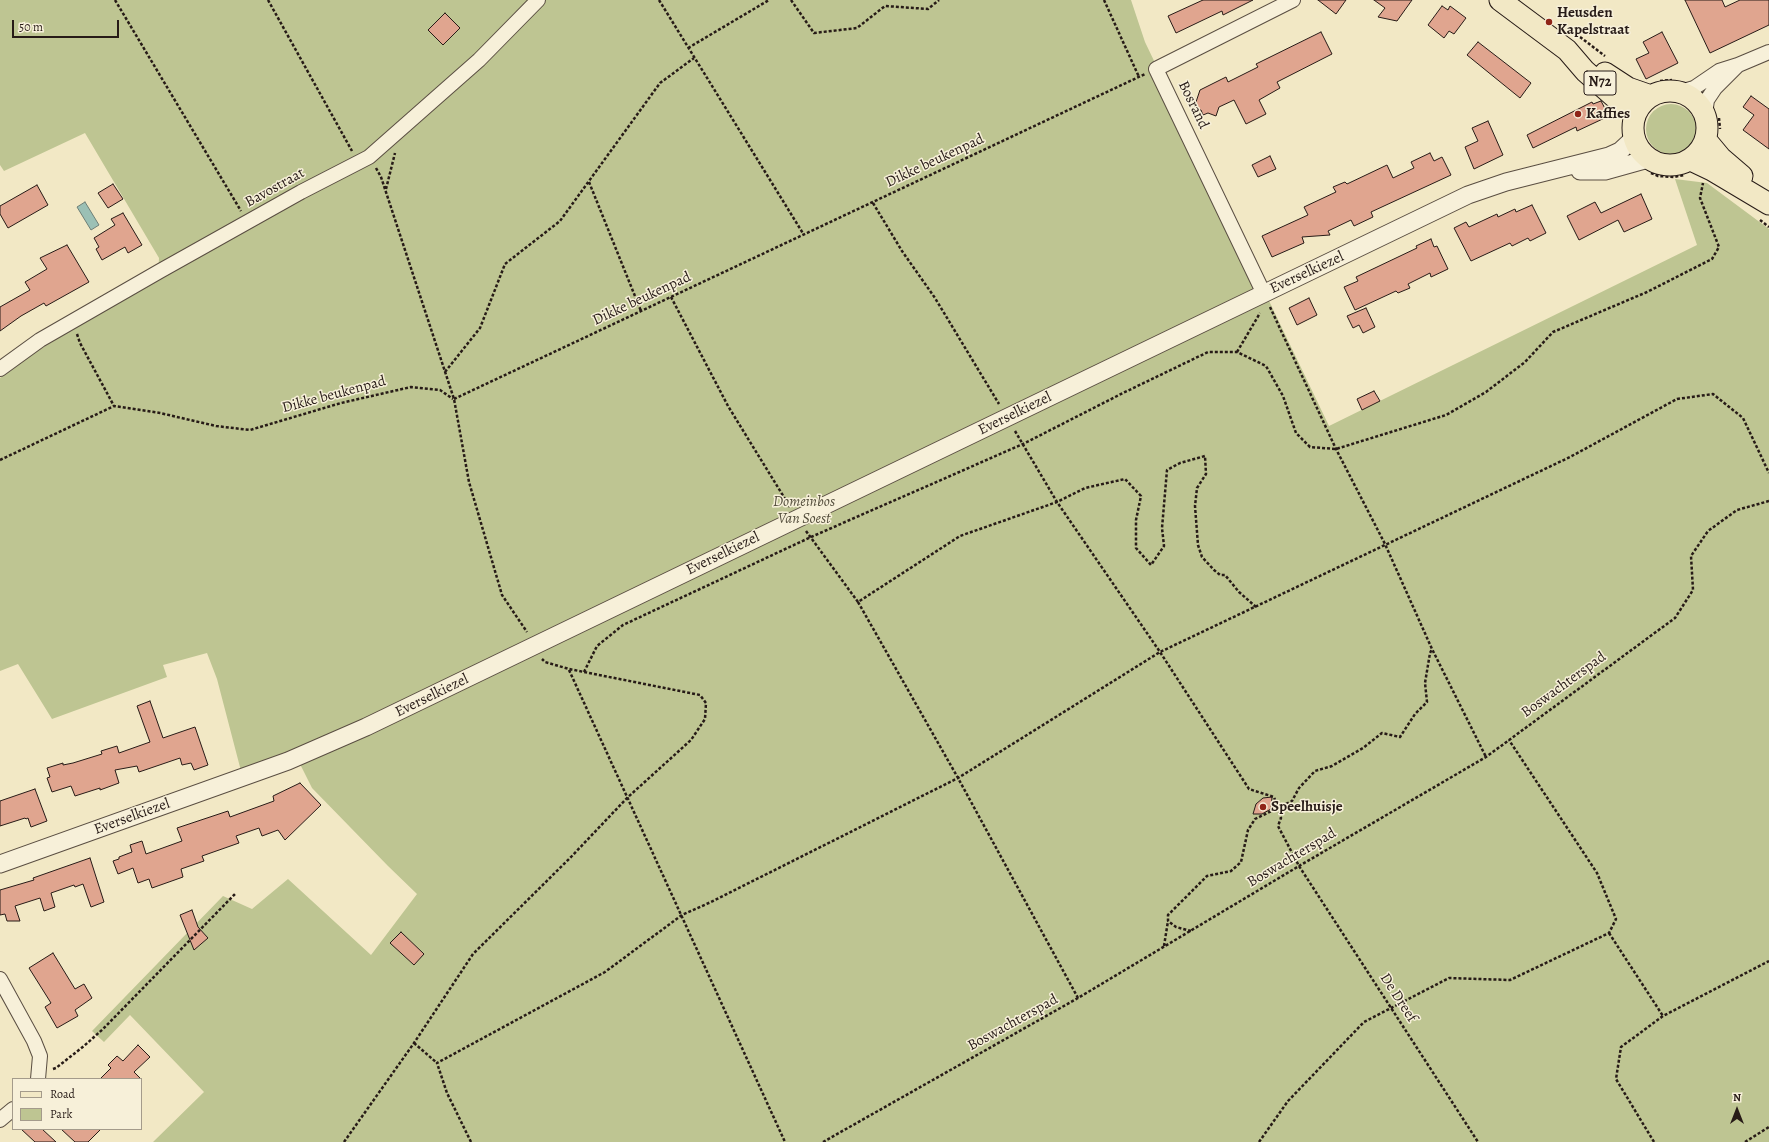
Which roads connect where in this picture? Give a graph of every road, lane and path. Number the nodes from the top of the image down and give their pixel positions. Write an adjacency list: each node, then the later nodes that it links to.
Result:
1 (115, 0): 35 (path)
2 (268, 0): 25 (path)
3 (538, 0): 22 (street, Bavostraat)
4 (658, 0): 11 (path)
5 (769, 0): 11 (path)
6 (791, 0): 7 (path)
7 (939, 0)
8 (1104, 0): 17 (path)
9 (1294, 0): 16 (street)
10 (1500, 0): 12 (main road, N72)
11 (688, 48): 14 (path)
12 (1567, 50): 19 (main road, N72); 21 (main road, N72)
13 (1769, 52): 15 (street)
14 (694, 58): 30 (path); 36 (path)
15 (1738, 65): 18 (street); 20 (street)
16 (1156, 69): 17 (path, Dikke beukenpad); 37 (street, Bosrand)
17 (1139, 77): 33 (path, Dikke beukenpad)
18 (1680, 92): 19 (main road); 20 (main road)
19 (1651, 96): 21 (main road)
20 (1712, 113): 24 (path); 24 (main road)
21 (1635, 114): 23 (main road)
22 (401, 130): 25 (street, Bavostraat); 31 (path)
23 (1634, 138): 26 (main road); 28 (street, Everselkiezel)
24 (1713, 138): 27 (main road); 32 (main road)
25 (364, 160): 31 (path); 35 (street, Bavostraat)
26 (1649, 166): 27 (main road); 27 (path); 28 (street, Everselkiezel)
27 (1688, 168): 34 (main road)
28 (1545, 172): 37 (street, Everselkiezel)
29 (1704, 177): 48 (path)
30 (588, 182): 39 (path); 43 (path)
31 (386, 190): 43 (path)
32 (1769, 200)
33 (873, 203): 36 (path, Dikke beukenpad); 46 (path)
34 (1769, 204)
35 (248, 223): 40 (street, Bavostraat)
36 (804, 235): 38 (path, Dikke beukenpad)
37 (1264, 294): 41 (path); 46 (street, Everselkiezel); 48 (path)
38 (671, 297): 39 (path, Dikke beukenpad); 53 (path)
39 (641, 312): 44 (path, Dikke beukenpad)
40 (72, 322): 42 (street, Bavostraat); 45 (path)
41 (1237, 352): 47 (path); 48 (path)
42 (0, 369)
43 (445, 372): 44 (path)
44 (454, 400): 45 (path, Dikke beukenpad); 58 (path)
45 (114, 406): 49 (path)
46 (1007, 418): 47 (path); 53 (street, Everselkiezel)
47 (1023, 444): 51 (path); 54 (path)
48 (1336, 449): 55 (path)
49 (0, 460)
50 (1769, 473): 55 (path)
51 (1057, 502): 56 (path); 57 (path); 60 (path)
52 (1769, 502): 63 (path, Boswachterspad)
53 (797, 518): 54 (path); 58 (street, Everselkiezel)
54 (811, 537): 56 (path); 62 (path)
55 (1385, 544): 57 (path); 59 (path)
56 (858, 602): 65 (path)
57 (1256, 607): 60 (path)
58 (533, 647): 61 (path); 68 (street, Everselkiezel)
59 (1432, 649): 64 (path); 67 (path)
60 (1160, 652): 65 (path); 67 (path)
61 (569, 669): 62 (path); 66 (path)
62 (584, 672): 66 (path)
63 (1509, 740): 64 (path, Boswachterspad); 74 (path)
64 (1486, 757): 69 (path, Boswachterspad)
65 (958, 778): 71 (path); 78 (path)
66 (627, 798): 71 (path); 81 (path)
67 (1278, 808): 69 (path, De Dreef); 72 (path)
68 (0, 864)
69 (1299, 866): 73 (path, Boswachterspad); 79 (path, De Dreef)
70 (236, 894): 83 (path)
71 (682, 915): 82 (path); 89 (path)
72 (1168, 921): 73 (path); 75 (path)
73 (1191, 931): 75 (path, Boswachterspad)
74 (1608, 933): 79 (path); 80 (path)
75 (1164, 947): 78 (path, Boswachterspad)
76 (1769, 961): 80 (path)
77 (0, 979): 83 (street)
78 (1078, 998): 90 (path, Boswachterspad)
79 (1392, 1008): 91 (path); 92 (path, De Dreef)
80 (1663, 1016): 93 (path)
81 (414, 1043): 82 (path); 87 (path)
82 (437, 1064): 88 (path)
83 (39, 1075)
84 (12, 1110): 85 (street)
85 (0, 1120)
86 (1769, 1127): 94 (path)
87 (344, 1142)
88 (472, 1142)
89 (785, 1142)
90 (823, 1142)
91 (1259, 1142)
92 (1478, 1142)
93 (1654, 1142)
94 (1745, 1142)

